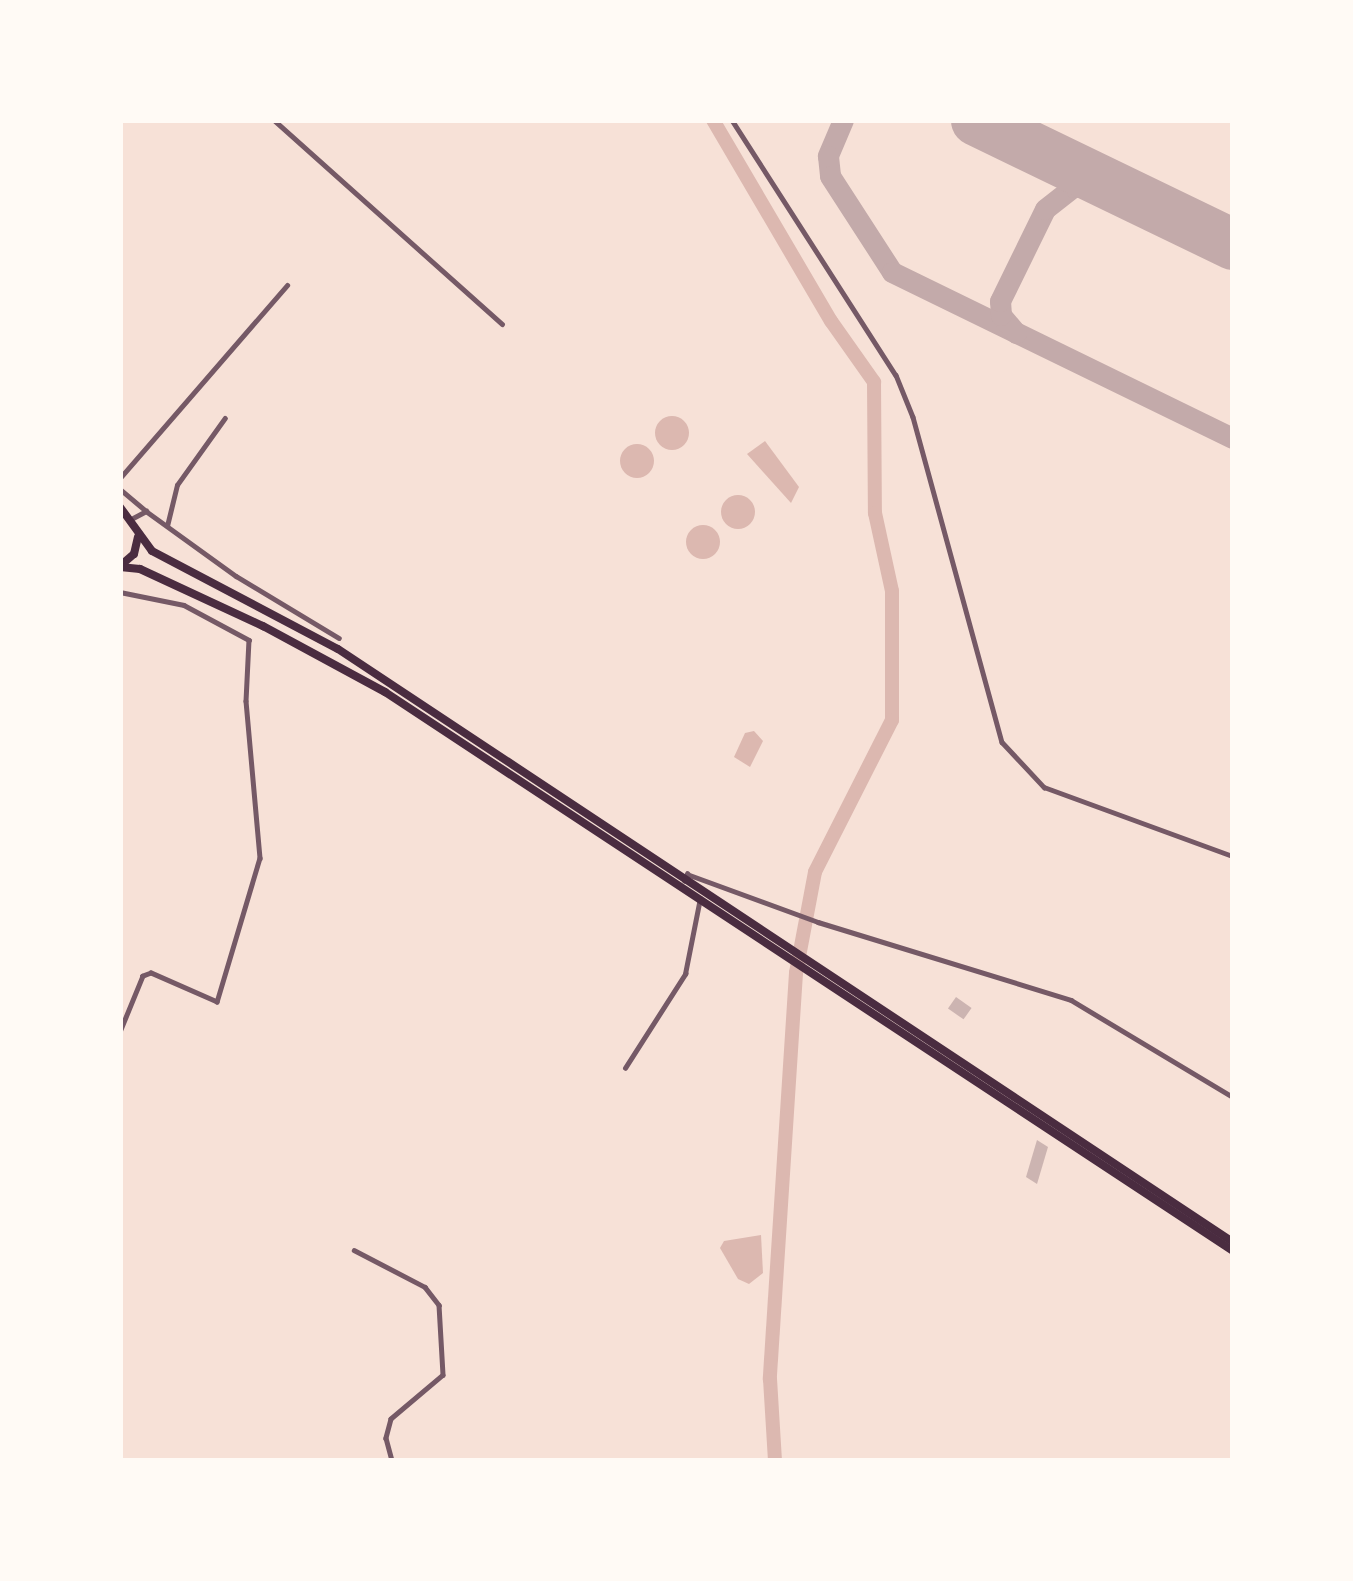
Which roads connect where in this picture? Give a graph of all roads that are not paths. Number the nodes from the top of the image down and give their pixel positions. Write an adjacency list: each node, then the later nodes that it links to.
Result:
1 (274, 120): 4 (street)
2 (732, 120): 16 (street)
3 (287, 285): 6 (street)
4 (502, 324)
5 (225, 418): 11 (street)
6 (120, 478)
7 (120, 489): 9 (street)
8 (120, 507): 10 (main road)
9 (146, 511): 10 (street); 11 (street)
10 (133, 518): 12 (main road)
11 (167, 526): 15 (street)
12 (139, 535): 13 (main road); 17 (main road)
13 (120, 566): 17 (main road)
14 (120, 592): 20 (street)
15 (339, 638)
16 (1233, 856)
17 (682, 884): 18 (main road); 22 (street)
18 (701, 897): 19 (main road); 21 (street)
19 (811, 969): 23 (main road); 25 (main road)
20 (120, 1032)
21 (625, 1068)
22 (1233, 1097)
23 (1233, 1242)
24 (354, 1250): 26 (street)
25 (1233, 1251)
26 (392, 1461)

